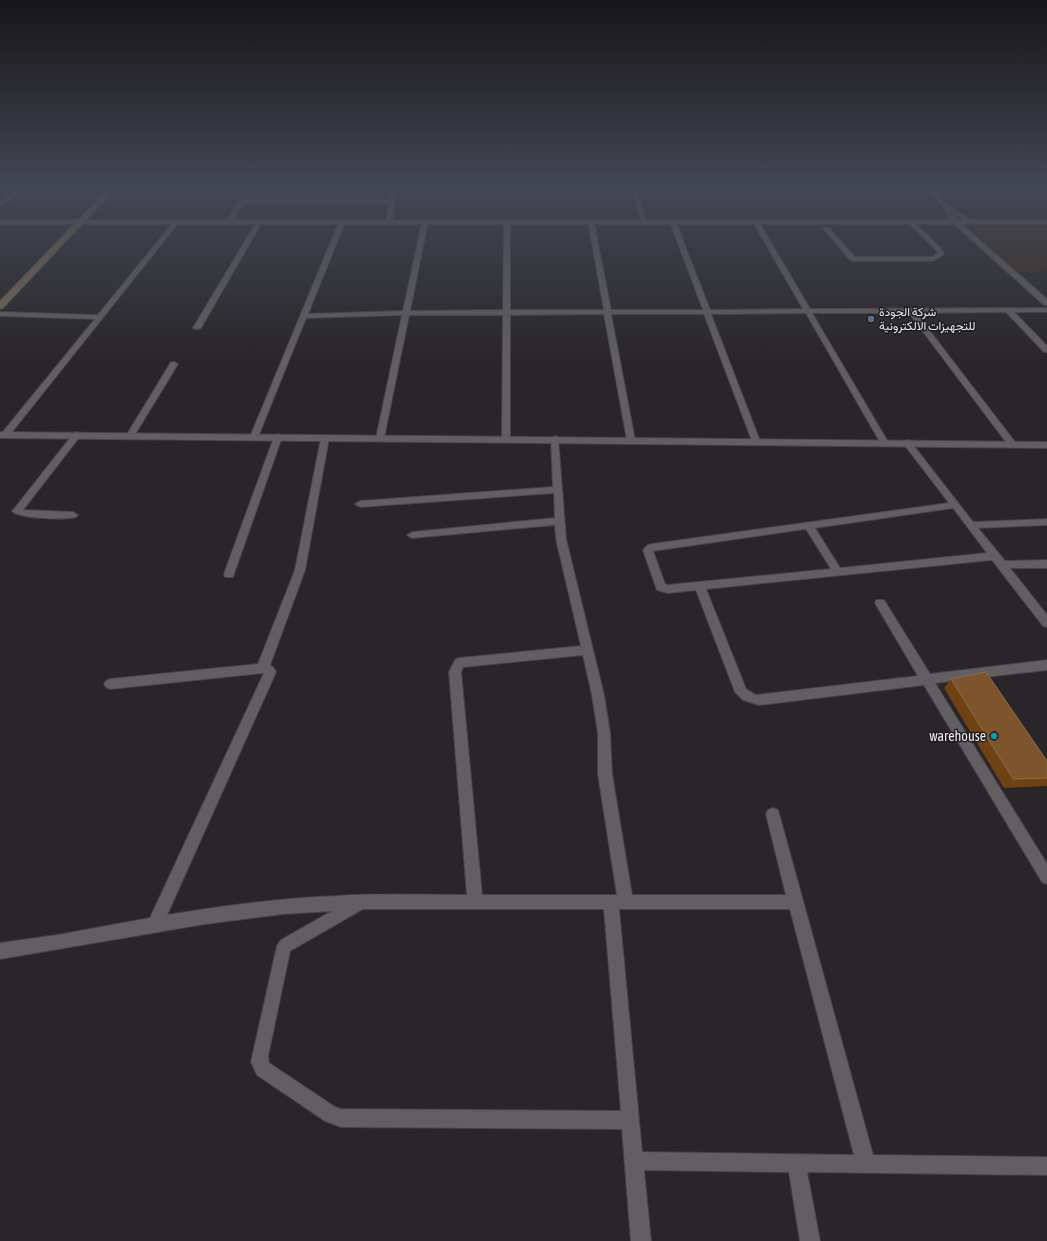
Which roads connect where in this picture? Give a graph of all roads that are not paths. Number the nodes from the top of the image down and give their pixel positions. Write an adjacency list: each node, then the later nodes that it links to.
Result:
1 (58, 245): 14 (main road)
2 (158, 245): 25 (street)
3 (246, 245): 26 (street)
4 (333, 245): 24 (street)
5 (420, 245): 19 (street)
6 (507, 245): 20 (street)
7 (594, 245): 21 (street)
8 (682, 245): 22 (street)
9 (769, 245): 18 (street)
10 (840, 245): 11 (street)
11 (935, 245)
12 (982, 245): 13 (street)
13 (1047, 303)
14 (0, 306)
15 (1047, 310): 17 (street)
16 (911, 311): 17 (street); 18 (street); 42 (street)
17 (1010, 311): 27 (street)
18 (809, 312): 22 (street); 40 (street)
19 (406, 313): 20 (street); 24 (street); 35 (street)
20 (507, 313): 21 (street); 36 (street)
21 (607, 313): 22 (street); 38 (street)
22 (708, 313): 39 (street)
23 (0, 314): 25 (street)
24 (304, 316): 32 (street)
25 (100, 317): 29 (street)
26 (197, 328)
27 (1047, 350)
28 (174, 364): 31 (street)
29 (3, 434): 30 (street)
30 (77, 435): 31 (street); 47 (street)
31 (130, 436): 32 (street)
32 (254, 437): 33 (street)
33 (278, 437): 34 (street); 57 (street)
34 (325, 438): 35 (street); 63 (street)
35 (380, 438): 36 (street)
36 (506, 439): 37 (street)
37 (555, 439): 38 (street); 44 (street)
38 (631, 440): 39 (street)
39 (756, 441): 40 (street)
40 (884, 442): 41 (street)
41 (907, 443): 42 (street); 46 (street)
42 (1012, 444): 43 (street)
43 (1047, 445)
44 (558, 490): 45 (street); 48 (street)
45 (360, 504)
46 (955, 505): 50 (street); 51 (street)
47 (73, 515)
48 (559, 521): 52 (street); 61 (street)
49 (1047, 522): 51 (street)
50 (809, 525): 56 (street); 58 (street)
51 (971, 525): 53 (street)
52 (412, 535)
53 (994, 556): 55 (street); 56 (street)
54 (1047, 564): 55 (street)
55 (1002, 565): 60 (street)
56 (837, 571): 58 (street)
57 (229, 574)
58 (699, 585): 64 (street)
59 (880, 603): 64 (street)
60 (1047, 623)
61 (587, 650): 69 (street); 70 (street)
62 (1047, 665): 64 (street)
63 (263, 667): 65 (street); 72 (street)
64 (927, 680): 67 (street)
65 (110, 684)
66 (773, 814): 71 (street)
67 (1047, 877)
68 (362, 902): 69 (street); 72 (street); 74 (street)
69 (475, 902): 70 (street)
70 (618, 902): 71 (street); 74 (street)
71 (795, 902): 77 (street)
72 (155, 925): 73 (street)
73 (0, 951)
74 (630, 1120): 75 (street)
75 (633, 1161): 76 (street); 79 (street)
76 (796, 1162): 77 (street); 80 (street)
77 (866, 1164): 78 (street)
78 (1047, 1166)
79 (641, 1241)
80 (810, 1241)

